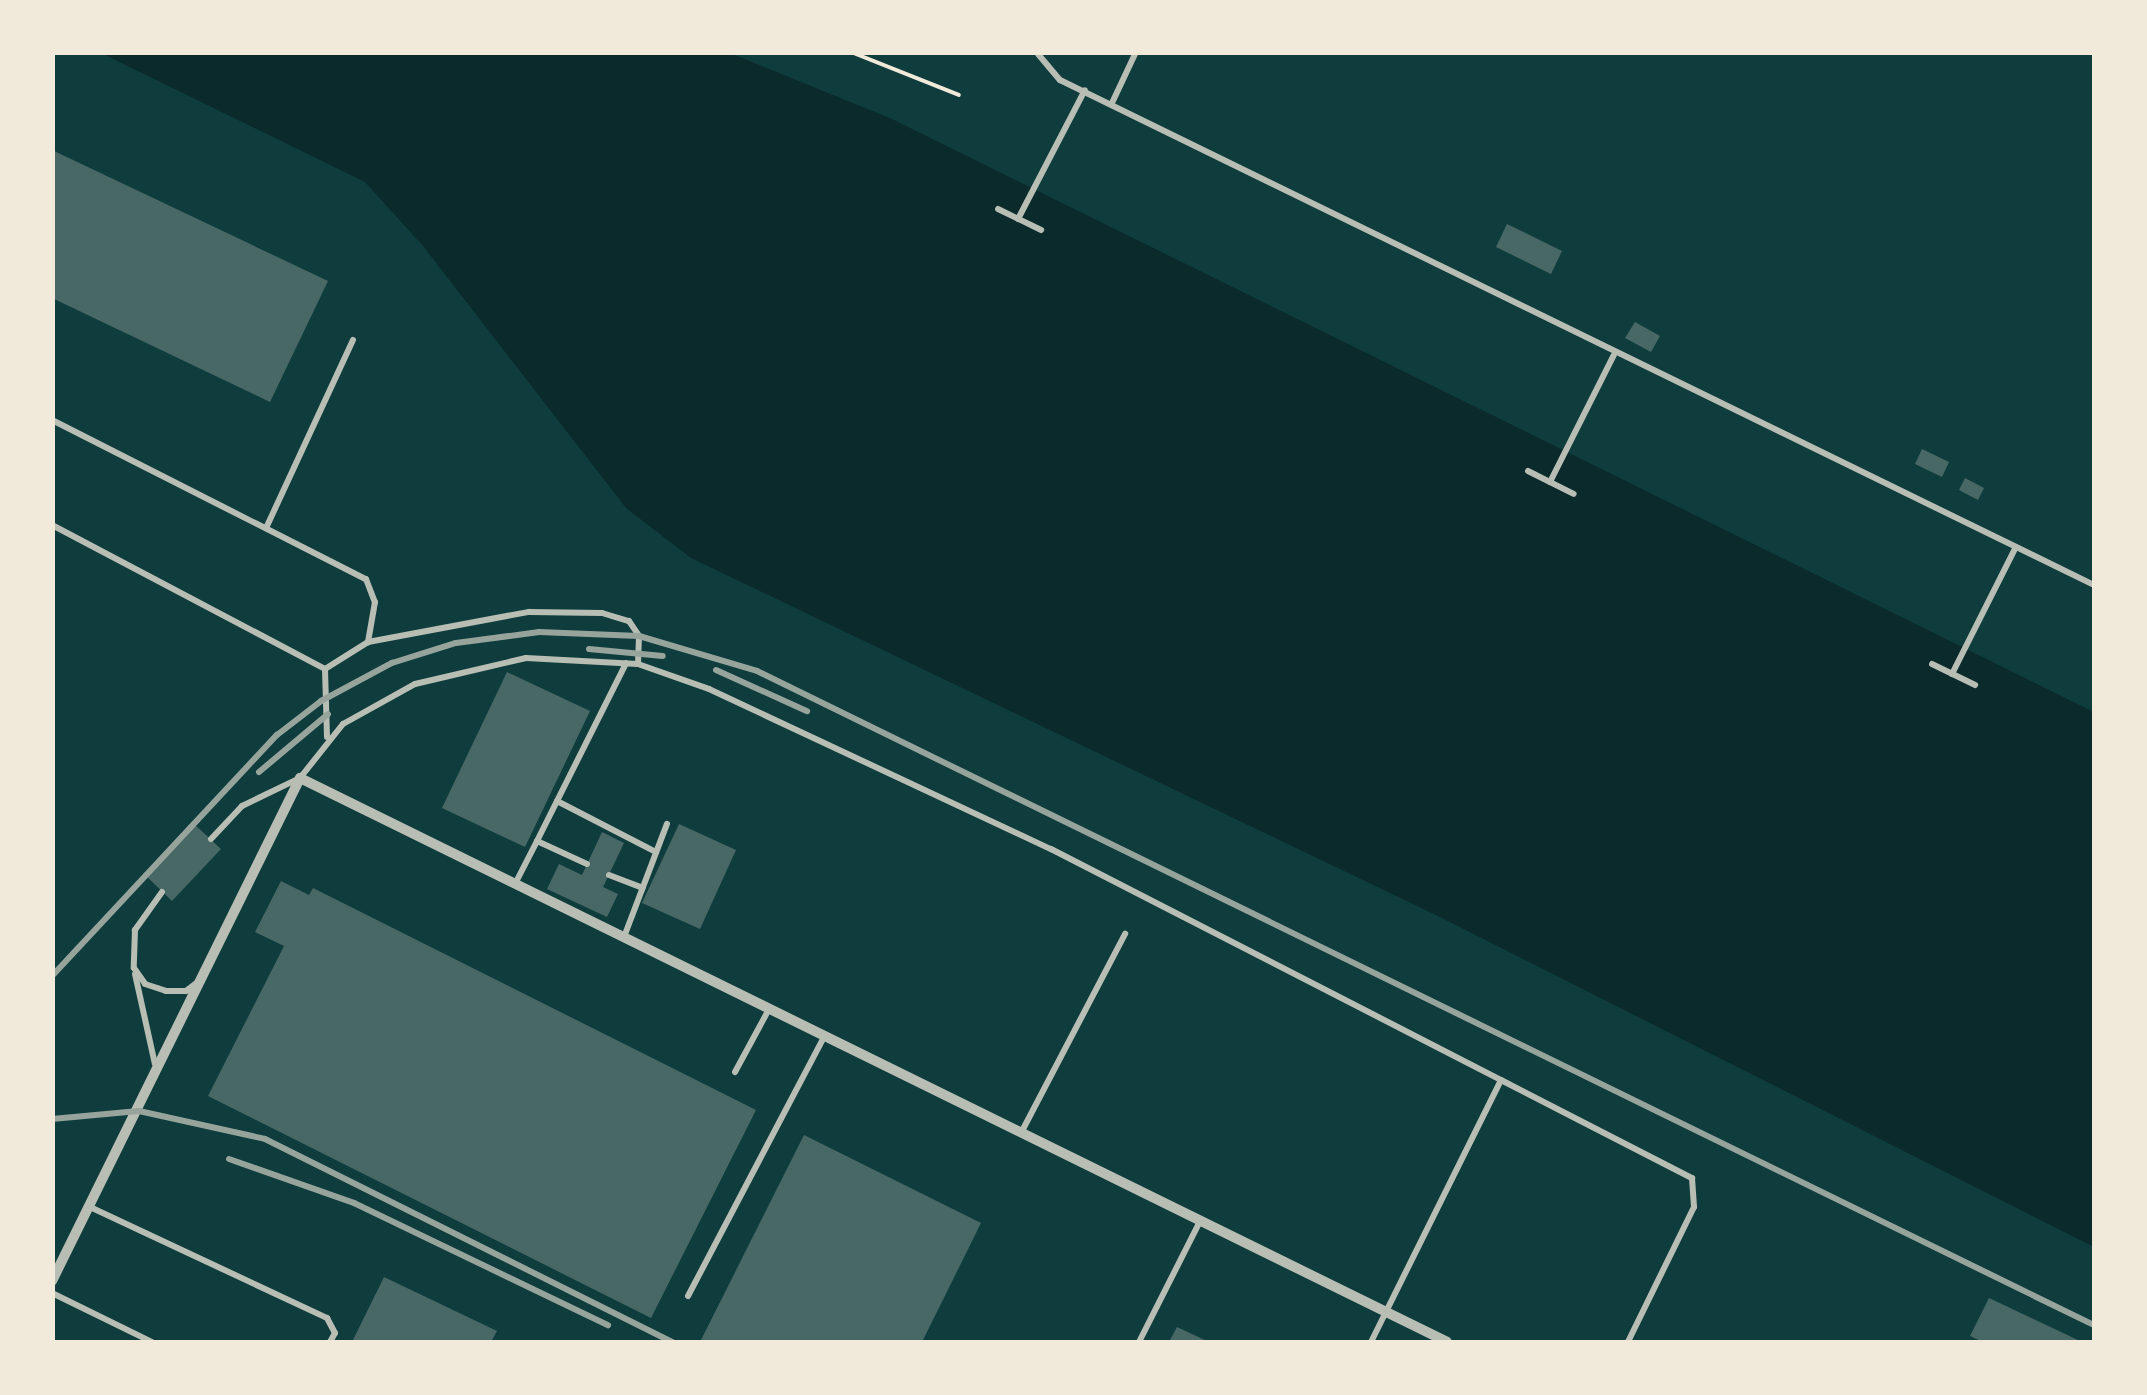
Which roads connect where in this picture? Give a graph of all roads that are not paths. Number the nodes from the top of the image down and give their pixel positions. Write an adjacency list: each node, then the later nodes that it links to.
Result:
1 (1136, 52): 4 (lane)
2 (1038, 54): 3 (lane)
3 (1085, 90): 4 (lane); 6 (lane)
4 (1112, 102): 9 (lane)
5 (998, 208): 6 (lane)
6 (1018, 219): 7 (lane)
7 (1040, 230)
8 (353, 340): 15 (lane)
9 (1614, 355): 12 (lane); 16 (lane)
10 (52, 420): 15 (lane)
11 (1528, 471): 12 (lane)
12 (1550, 482): 13 (lane)
13 (1574, 494)
14 (52, 525): 22 (lane)
15 (268, 526): 18 (lane)
16 (2016, 546): 17 (lane); 23 (lane)
17 (2094, 585)
18 (368, 642): 20 (lane); 22 (lane)
19 (626, 662): 20 (lane); 25 (lane); 27 (lane)
20 (638, 664): 45 (lane)
21 (1932, 664): 23 (lane)
22 (325, 669): 25 (lane)
23 (1952, 674): 24 (lane)
24 (1975, 685)
25 (328, 738): 26 (lane)
26 (300, 778): 29 (lane); 34 (street); 40 (street)
27 (557, 800): 30 (lane); 31 (lane)
28 (667, 824): 31 (lane)
29 (211, 840)
30 (537, 841): 32 (lane); 34 (lane)
31 (656, 852): 35 (lane)
32 (587, 864)
33 (609, 874): 35 (lane)
34 (515, 884): 38 (street)
35 (642, 888): 38 (lane)
36 (162, 892): 39 (lane)
37 (1126, 934): 46 (lane)
38 (624, 937): 41 (street)
39 (134, 968): 40 (lane); 44 (lane)
40 (204, 978): 44 (street)
41 (769, 1008): 42 (street); 43 (lane)
42 (825, 1036): 46 (street); 51 (lane)
43 (735, 1072)
44 (153, 1080): 47 (street)
45 (1501, 1080): 52 (lane); 58 (lane)
46 (1022, 1132): 48 (street)
47 (90, 1207): 49 (street); 54 (lane)
48 (1200, 1221): 52 (street); 55 (lane)
49 (52, 1282)
50 (52, 1293): 53 (lane)
51 (688, 1296)
52 (1385, 1312): 56 (lane); 57 (street)
53 (152, 1342)
54 (330, 1342)
55 (1139, 1342)
56 (1371, 1342)
57 (1447, 1342)
58 (1628, 1342)

